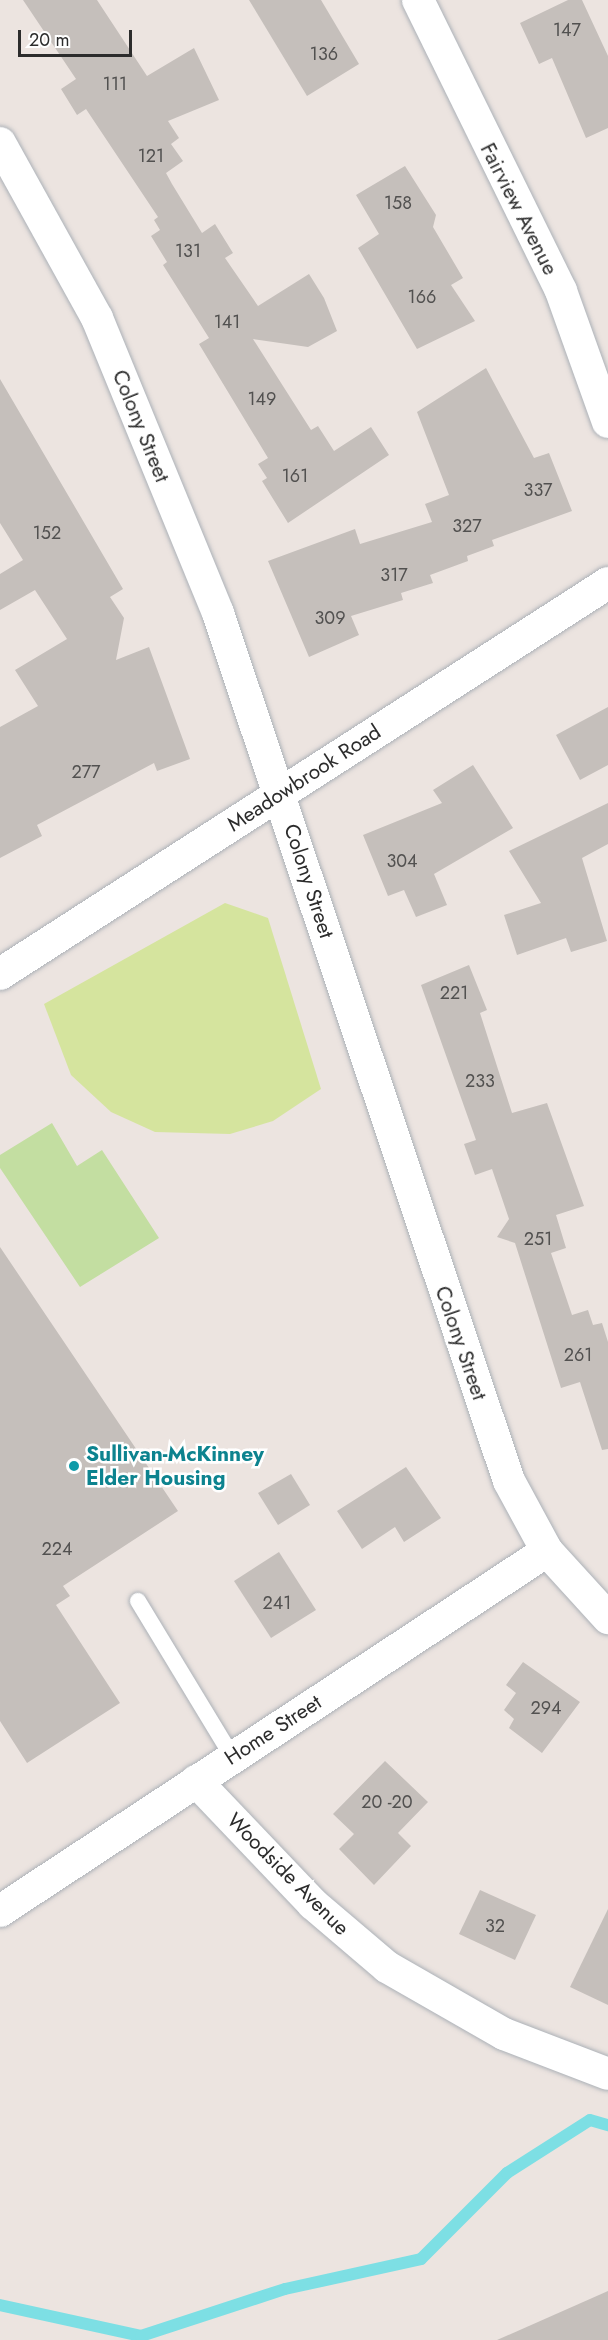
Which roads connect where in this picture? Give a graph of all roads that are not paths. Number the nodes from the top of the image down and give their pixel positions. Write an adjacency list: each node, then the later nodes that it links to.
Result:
1 (418, 0): 3 (street, Fairview Avenue)
2 (0, 143): 5 (street, Colony Street)
3 (608, 422)
4 (608, 583): 5 (street, Meadowbrook Road)
5 (281, 794): 6 (street, Meadowbrook Road); 7 (street, Colony Street)
6 (0, 974)
7 (547, 1551): 9 (street, Colony Street); 10 (street, Home Street)
8 (138, 1601): 10 (lane)
9 (608, 1617)
10 (232, 1756): 11 (street, Home Street)
11 (196, 1780): 12 (street, Home Street); 13 (street, Woodside Avenue)
12 (0, 1911)
13 (608, 2074)

